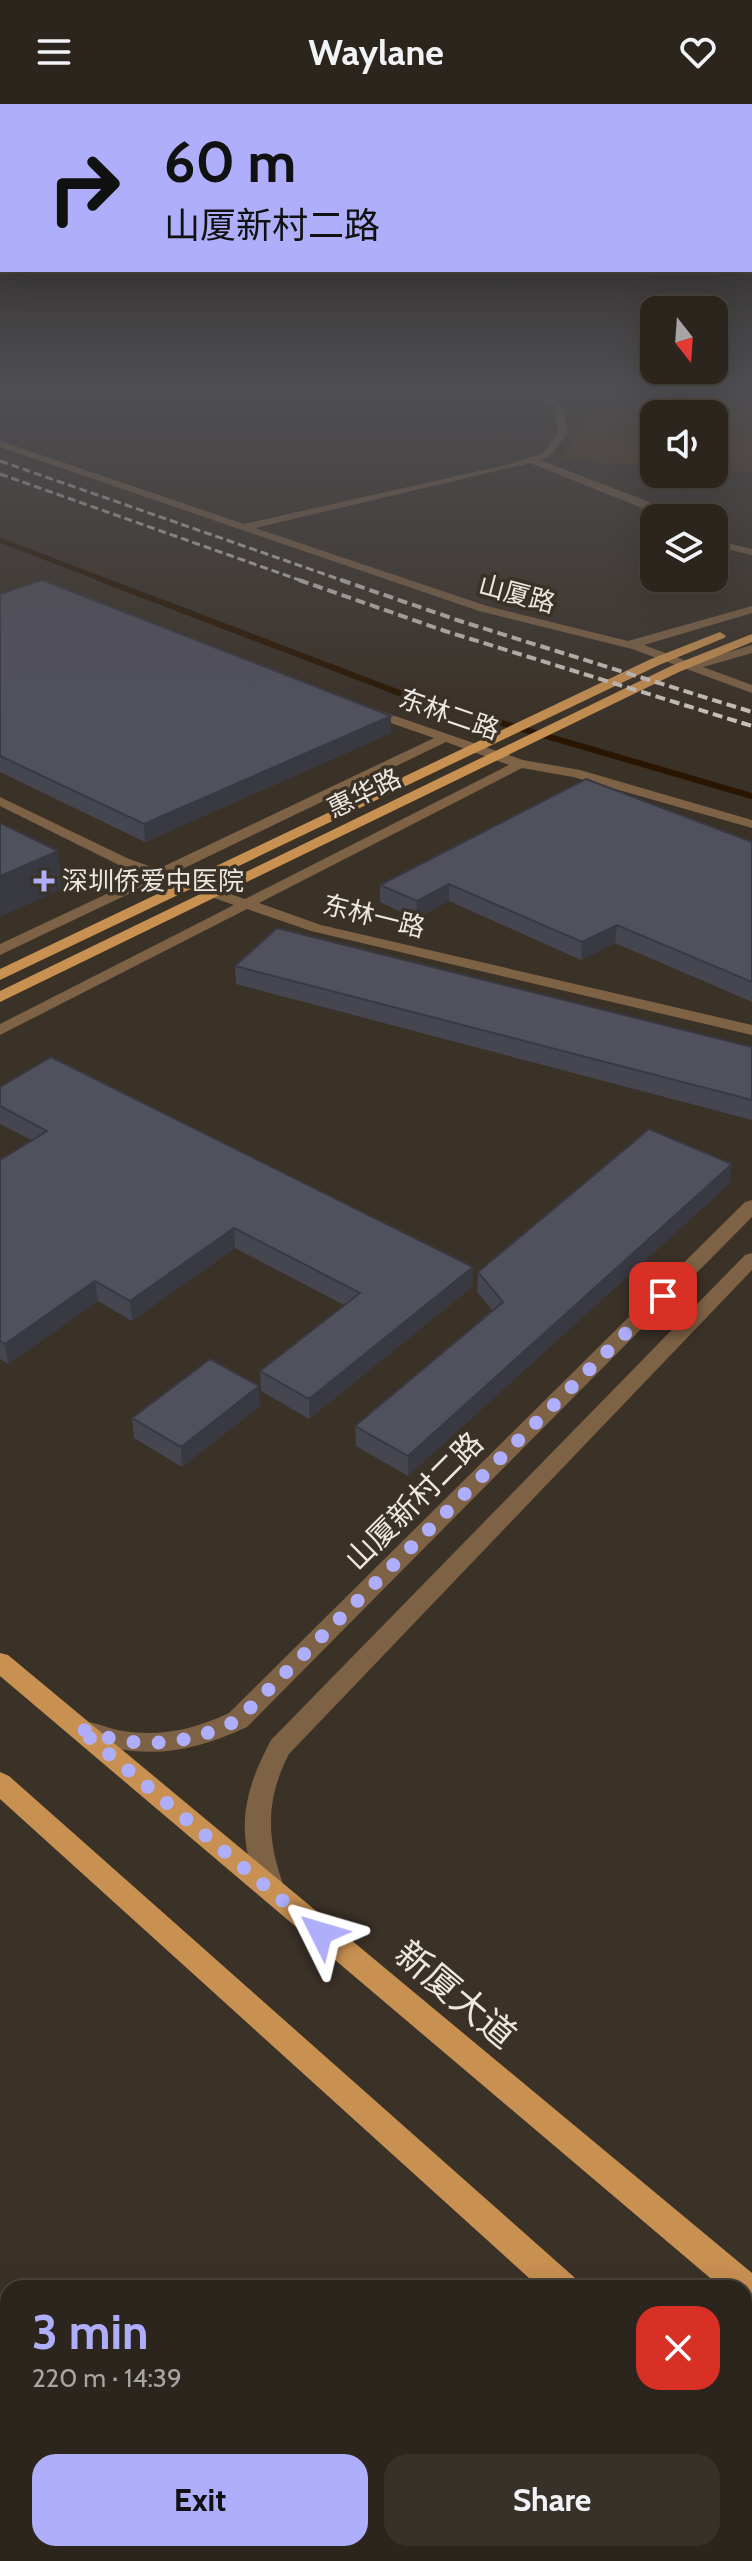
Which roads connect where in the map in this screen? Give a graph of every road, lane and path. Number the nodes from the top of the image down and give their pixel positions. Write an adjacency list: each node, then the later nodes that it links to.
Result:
1 (180, 506): 3 (street, 山厦路)
2 (336, 506): 3 (street)
3 (242, 527): 9 (street, 山厦路)
4 (728, 546): 5 (street)
5 (752, 552)
6 (752, 609): 9 (street)
7 (752, 625): 21 (main road, 惠华路)
8 (752, 638): 22 (main road, 惠华路)
9 (626, 643): 11 (street, 山厦路)
10 (752, 649): 11 (street)
11 (693, 666): 12 (street, 山厦路)
12 (752, 689)
13 (353, 706): 14 (street, 东林二路)
14 (443, 739): 15 (street, 东林二路); 18 (street)
15 (520, 764): 17 (street, 东林二路); 19 (street)
16 (0, 801): 18 (street, 东林一路)
17 (752, 824)
18 (159, 874): 19 (street, 东林一路); 20 (street)
19 (247, 904): 23 (street); 24 (street, 东林一路)
20 (0, 950)
21 (0, 975)
22 (0, 997)
23 (0, 1030)
24 (752, 1030)
25 (752, 1206): 28 (street, 山厦新村二路)
26 (752, 1259): 30 (street)
27 (0, 1662): 28 (main road, 新厦大道)
28 (77, 1727): 30 (main road, 新厦大道)
29 (0, 1783): 31 (main road)
30 (273, 1892): 32 (main road, 新厦大道)
31 (554, 2280)
32 (736, 2280)

